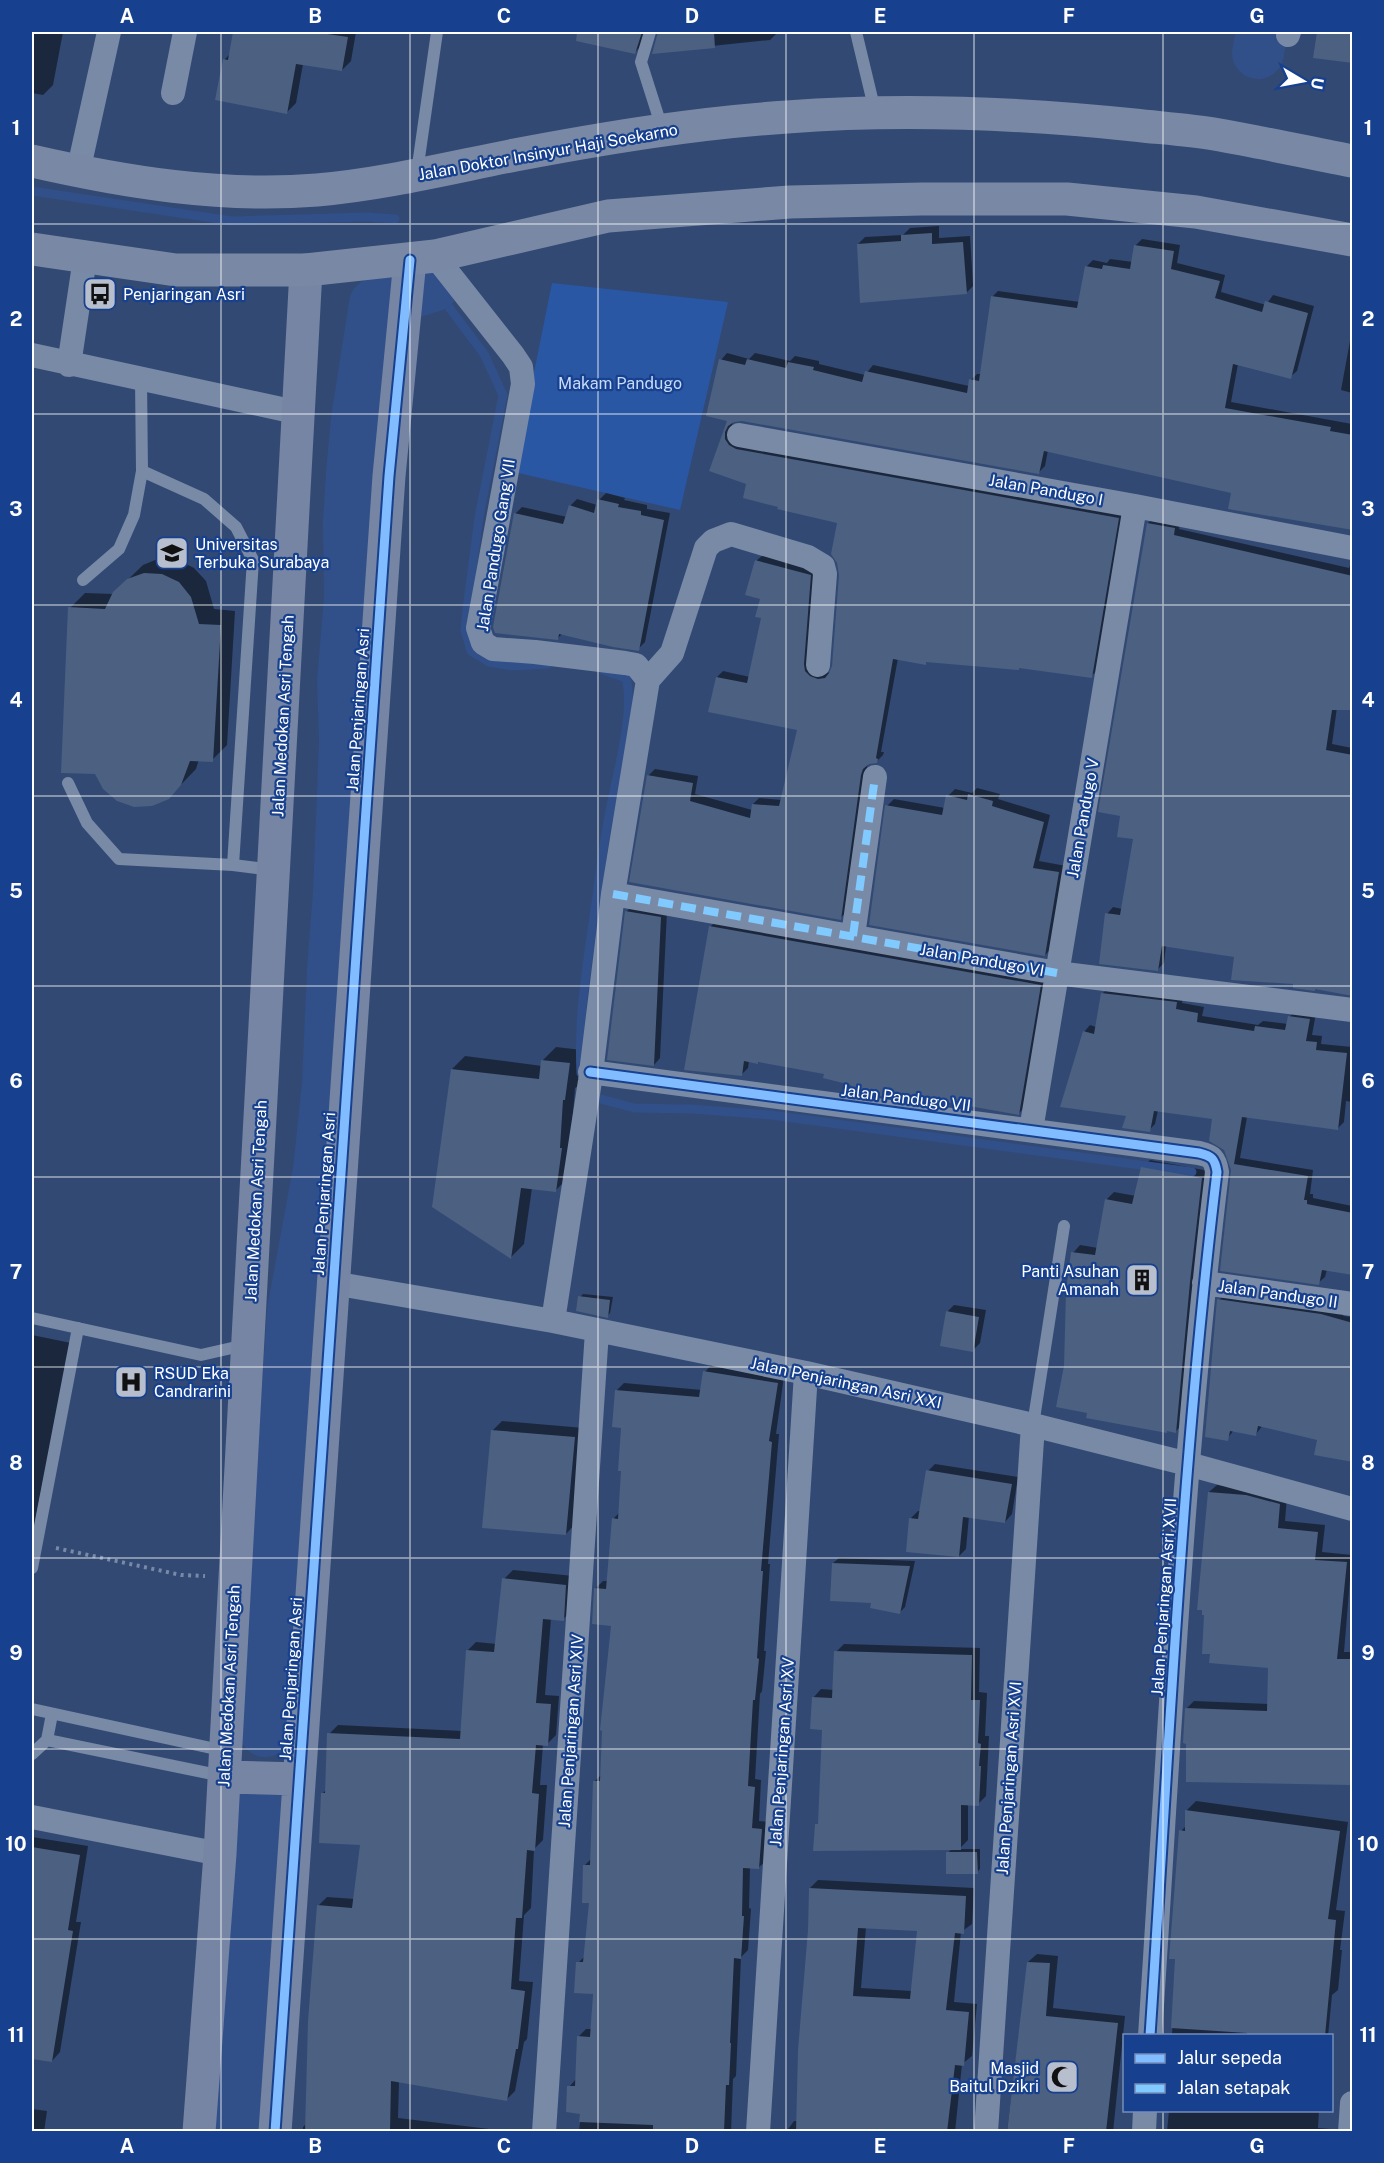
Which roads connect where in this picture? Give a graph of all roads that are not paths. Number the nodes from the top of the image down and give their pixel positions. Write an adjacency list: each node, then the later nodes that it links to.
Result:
1 (109, 32): 11 (street)
2 (185, 32): 6 (street)
3 (437, 32): 12 (lane)
4 (650, 32): 8 (lane)
5 (856, 32): 7 (lane)
6 (173, 93)
7 (875, 112): 8 (main road, Jalan Doktor Insinyur Haji Soekarno); 10 (main road, Jalan Doktor Insinyur Haji Soekarno)
8 (663, 129): 12 (main road, Jalan Doktor Insinyur Haji Soekarno)
9 (32, 161): 11 (main road, Jalan Doktor Insinyur Haji Soekarno)
10 (1353, 161)
11 (78, 172): 12 (main road, Jalan Doktor Insinyur Haji Soekarno)
12 (416, 176)
13 (1353, 240): 17 (main road)
14 (32, 249): 15 (main road)
15 (85, 258): 16 (main road); 19 (street)
16 (306, 270): 17 (main road); 21 (street, Jalan Medokan Asri Tengah)
17 (414, 278): 28 (street, Jalan Pandugo Gang VII); 41 (street, Jalan Penjaringan Asri)
18 (32, 355): 19 (street)
19 (69, 365): 20 (street)
20 (141, 380): 21 (street); 23 (lane)
21 (300, 413): 32 (street, Jalan Medokan Asri Tengah)
22 (739, 435): 24 (street, Jalan Pandugo I)
23 (142, 471): 26 (lane); 31 (lane)
24 (1135, 506): 25 (street, Jalan Pandugo I); 35 (street, Jalan Pandugo V)
25 (1353, 548)
26 (83, 580)
27 (818, 665): 28 (street)
28 (648, 680): 33 (street)
29 (875, 777): 34 (street)
30 (68, 783): 31 (lane)
31 (233, 866): 32 (lane)
32 (274, 870): 48 (street, Jalan Medokan Asri Tengah)
33 (613, 894): 34 (street, Jalan Pandugo VI); 37 (street)
34 (853, 936): 35 (street, Jalan Pandugo VI)
35 (1057, 973): 36 (street, Jalan Pandugo VI); 38 (street, Jalan Pandugo V)
36 (1353, 1010)
37 (589, 1085): 38 (street, Jalan Pandugo VII); 45 (street)
38 (1031, 1130): 39 (street, Jalan Pandugo VII)
39 (1215, 1161): 42 (street, Jalan Penjaringan Asri XVII)
40 (1064, 1226): 50 (lane)
41 (333, 1283): 45 (street, Jalan Penjaringan Asri XXI); 59 (street, Jalan Penjaringan Asri)
42 (1204, 1283): 43 (street, Jalan Pandugo II); 51 (street, Jalan Penjaringan Asri XVII)
43 (1353, 1304)
44 (32, 1318): 46 (lane)
45 (553, 1322): 47 (street, Jalan Penjaringan Asri XXI)
46 (78, 1328): 48 (lane); 53 (lane)
47 (597, 1331): 49 (street, Jalan Penjaringan Asri XXI); 67 (street, Jalan Penjaringan Asri XIV)
48 (249, 1344): 58 (street, Jalan Medokan Asri Tengah)
49 (806, 1373): 50 (street, Jalan Penjaringan Asri XXI); 68 (street, Jalan Penjaringan Asri XV)
50 (1032, 1425): 51 (street, Jalan Penjaringan Asri XXI); 69 (street, Jalan Penjaringan Asri XVI)
51 (1188, 1464): 52 (street, Jalan Penjaringan Asri XXI); 62 (street, Jalan Penjaringan Asri XVII)
52 (1353, 1509)
53 (32, 1568)
54 (32, 1709): 55 (lane)
55 (52, 1714): 56 (lane); 58 (lane)
56 (47, 1740): 57 (lane); 58 (lane)
57 (32, 1754)
58 (225, 1764): 59 (street); 61 (street, Jalan Medokan Asri Tengah)
59 (299, 1779): 66 (street, Jalan Penjaringan Asri)
60 (32, 1817): 61 (street)
61 (220, 1854): 65 (street, Jalan Medokan Asri Tengah)
62 (1150, 2034)
63 (1353, 2103): 71 (street)
64 (1145, 2112): 70 (street)
65 (199, 2132)
66 (275, 2132)
67 (544, 2132)
68 (758, 2132)
69 (986, 2132)
70 (1143, 2132)
71 (1350, 2132)

